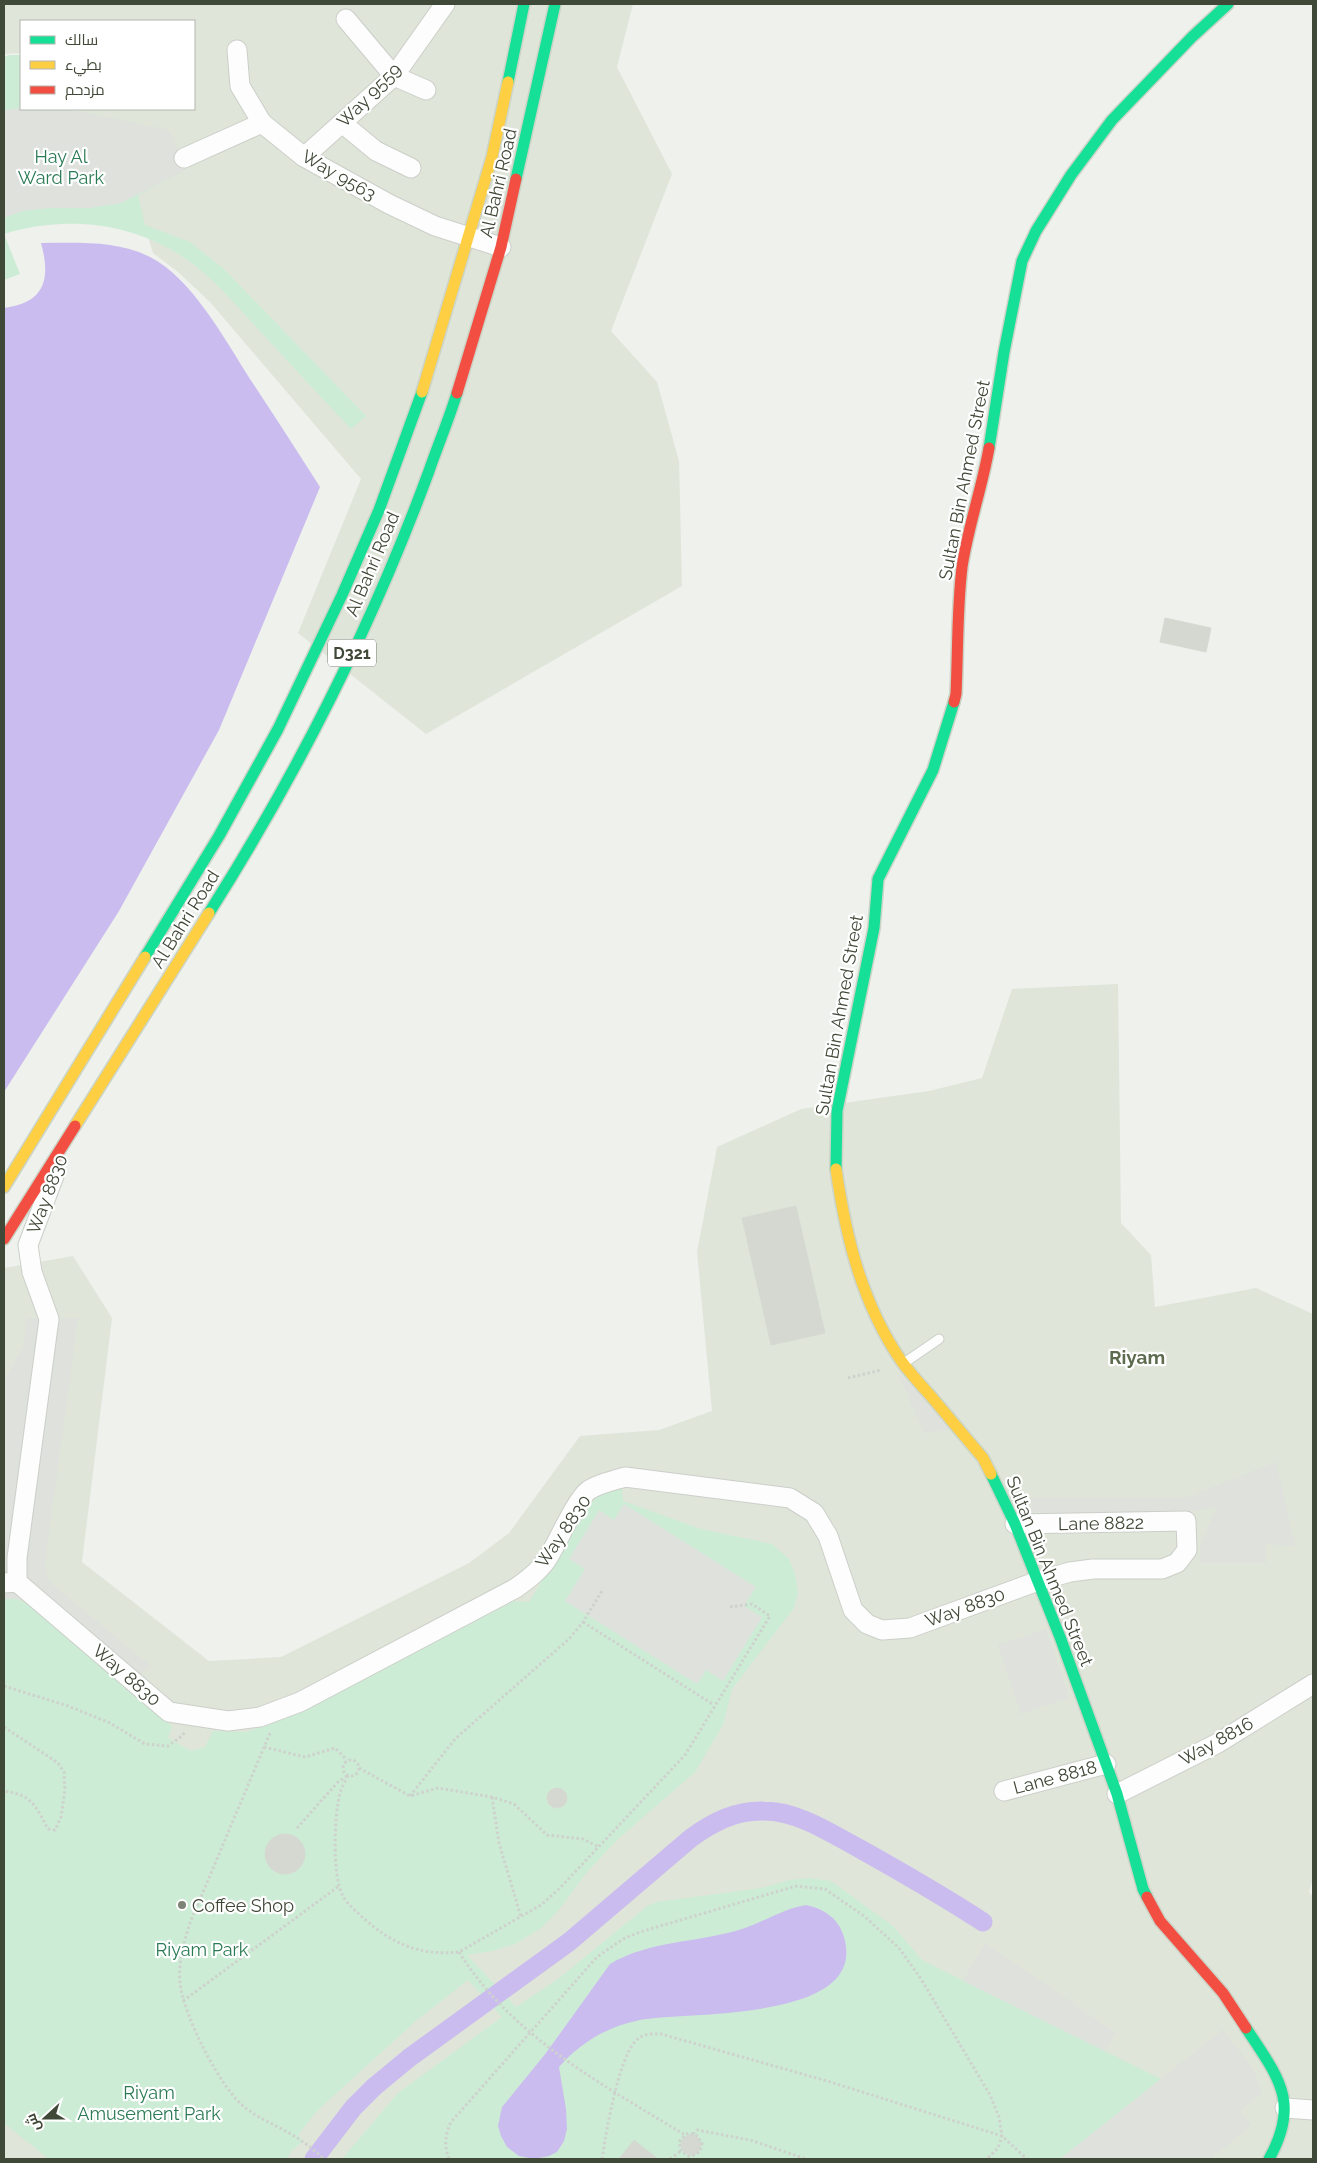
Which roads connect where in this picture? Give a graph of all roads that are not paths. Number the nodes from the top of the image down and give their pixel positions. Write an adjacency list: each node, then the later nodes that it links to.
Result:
1 (445, 4): 7 (street, Way 9559)
2 (524, 4): 14 (main road, Al Bahri Road / D321)
3 (555, 4): 15 (main road, Al Bahri Road / D321)
4 (1228, 4): 20 (main road, Sultan Bin Ahmed Street)
5 (346, 19): 7 (street)
6 (237, 50): 9 (street)
7 (394, 76): 8 (street); 10 (street, Way 9559)
8 (426, 90)
9 (262, 123): 11 (street, Way 9563); 12 (street)
10 (342, 123): 11 (street, Way 9559); 13 (street)
11 (304, 157): 14 (street, Way 9563)
12 (184, 158)
13 (411, 168)
14 (469, 237): 15 (street, Way 9563); 17 (main road, Al Bahri Road / D321)
15 (501, 247): 16 (main road, Al Bahri Road / D321)
16 (71, 1132): 18 (main road, Al Bahri Road / D321); 24 (street, Way 8830)
17 (4, 1187)
18 (4, 1239)
19 (939, 1339): 20 (lane)
20 (904, 1364): 22 (main road, Sultan Bin Ahmed Street)
21 (1186, 1521): 22 (street, Lane 8822); 23 (street, Way 8830)
22 (1015, 1524): 23 (main road, Sultan Bin Ahmed Street)
23 (1038, 1581): 24 (street, Way 8830); 26 (main road, Sultan Bin Ahmed Street)
24 (11, 1582)
25 (1313, 1684): 28 (street, Way 8816)
26 (1106, 1764): 27 (street, Lane 8818); 28 (main road, Sultan Bin Ahmed Street)
27 (1004, 1791)
28 (1117, 1794): 29 (main road, Sultan Bin Ahmed Street)
29 (1285, 2108): 30 (street); 31 (main road, Sultan Bin Ahmed Street)
30 (1313, 2110)
31 (1269, 2159)

